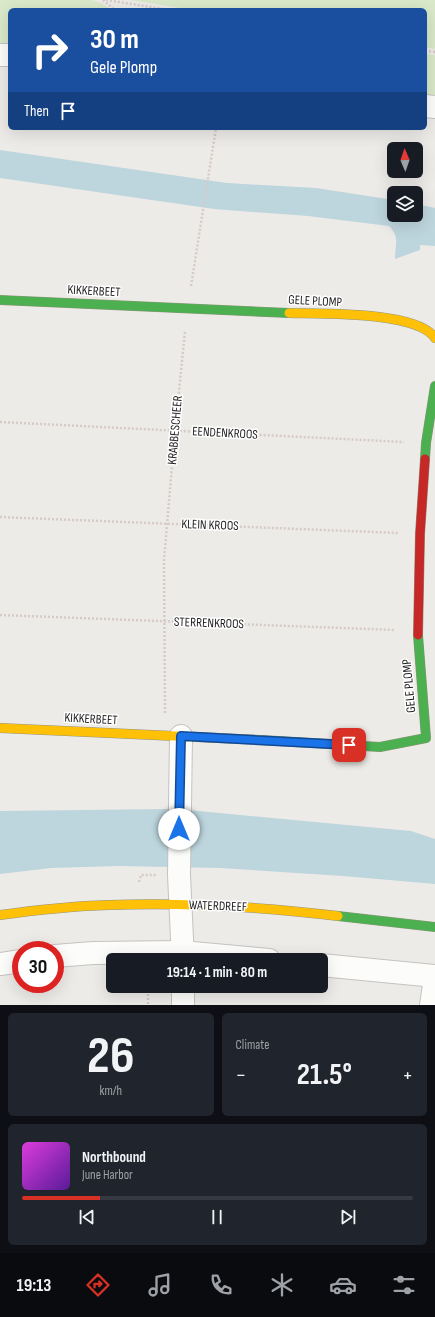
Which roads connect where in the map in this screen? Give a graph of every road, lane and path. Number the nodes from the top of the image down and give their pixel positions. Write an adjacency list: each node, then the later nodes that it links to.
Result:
1 (105, 0): 2 (path); 3 (path)
2 (113, 8)
3 (157, 8)
4 (216, 130): 6 (path, KRABBESCHEER)
5 (0, 300): 6 (street, KIKKERBEET)
6 (187, 309): 7 (street, GELE PLOMP); 10 (path, KRABBESCHEER)
7 (435, 338)
8 (435, 386): 11 (street, GELE PLOMP)
9 (0, 422): 10 (path, EENDENKROOS)
10 (174, 431): 11 (path, EENDENKROOS); 13 (path, KRABBESCHEER)
11 (426, 443): 14 (street, GELE PLOMP)
12 (0, 517): 13 (path, KLEIN KROOS)
13 (167, 523): 14 (path, KLEIN KROOS); 16 (path, KRABBESCHEER)
14 (420, 534): 17 (street, GELE PLOMP)
15 (0, 615): 16 (path, STERRENKROOS)
16 (165, 622): 17 (path, STERRENKROOS); 19 (path, KRABBESCHEER)
17 (418, 630): 20 (street, GELE PLOMP)
18 (0, 728): 19 (street, KIKKERBEET)
19 (173, 735): 20 (street, GELE PLOMP); 21 (street)
20 (431, 737)
21 (180, 904): 22 (street, WATERDREEF); 23 (street, WATERDREEF); 25 (street)
22 (0, 915)
23 (435, 927)
24 (106, 953): 26 (street)
25 (183, 953)
26 (64, 955)
27 (12, 962): 28 (street)
28 (0, 964)
29 (328, 966): 30 (street)
30 (435, 976)
31 (435, 980): 36 (street)
32 (148, 993): 34 (path)
33 (183, 993): 35 (street)
34 (148, 1005)
35 (183, 1005)
36 (431, 1005)

